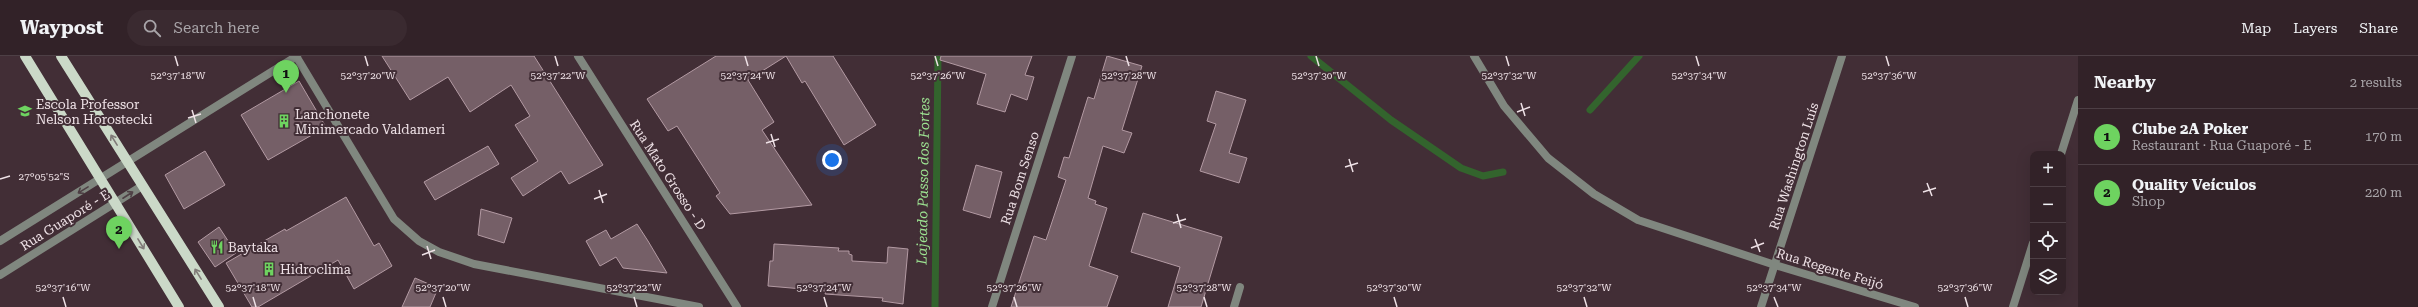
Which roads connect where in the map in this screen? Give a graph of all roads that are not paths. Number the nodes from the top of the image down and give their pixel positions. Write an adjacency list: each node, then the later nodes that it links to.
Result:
1 (25, 56): 11 (main road)
2 (61, 56): 10 (main road, one-way to 2)
3 (297, 56): 10 (street, Rua Guaporé - E); 21 (street)
4 (578, 56): 22 (street, Rua Mato Grosso - D)
5 (1072, 56): 23 (street, Rua Bom Senso)
6 (1474, 56): 16 (street, Rua Regente Feijó)
7 (1842, 56): 16 (street, Rua Washington Luís)
8 (2078, 100): 9 (street)
9 (2062, 151)
10 (128, 162): 11 (street, Rua Guaporé - E); 12 (main road)
11 (101, 179): 13 (main road); 14 (street, Rua Guaporé - E, one-way to 14)
12 (142, 186): 13 (street, Rua Guaporé - E, one-way to 12); 20 (main road, one-way to 12)
13 (116, 203): 17 (street, Rua Guaporé - E); 19 (main road, one-way to 19)
14 (0, 241)
15 (2030, 253): 27 (street)
16 (1775, 265): 25 (street, Rua Washington Luís); 26 (street, Rua Regente Feijó)
17 (0, 275)
18 (1240, 287): 24 (street)
19 (179, 307)
20 (218, 307)
21 (699, 307)
22 (738, 307)
23 (992, 307)
24 (1234, 307)
25 (1761, 307)
26 (1915, 307)
27 (2013, 307)

